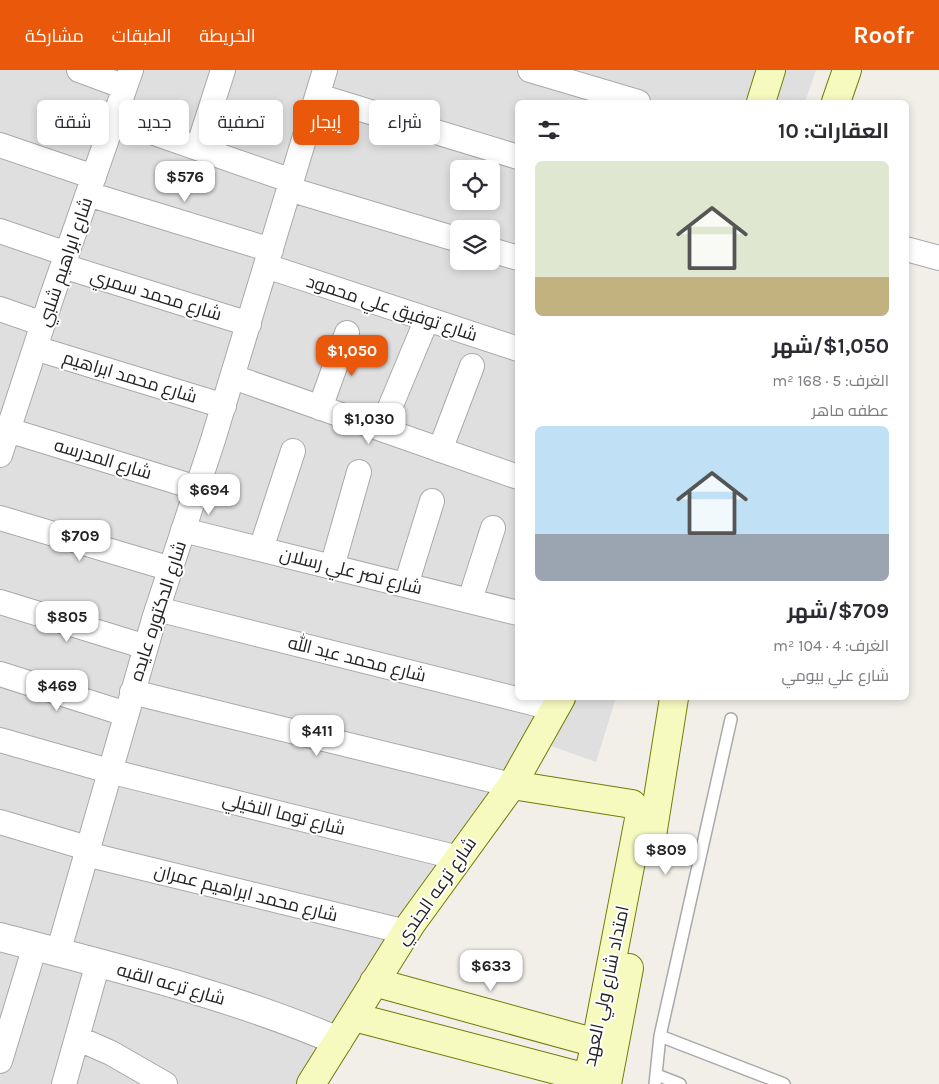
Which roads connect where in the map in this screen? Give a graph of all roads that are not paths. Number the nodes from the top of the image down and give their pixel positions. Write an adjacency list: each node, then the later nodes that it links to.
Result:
1 (79, 70): 7 (street)
2 (223, 70): 14 (street)
3 (326, 70): 8 (street, شارع الدكتوره عايده)
4 (530, 70): 9 (street)
5 (771, 70): 10 (main road)
6 (847, 70): 11 (main road)
7 (128, 79): 12 (street, شارع ابراهيم شلبي)
8 (318, 96): 15 (street); 17 (street, شارع الدكتوره عايده)
9 (631, 100)
10 (762, 100)
11 (837, 100)
12 (114, 119): 14 (street); 16 (street, شارع ابراهيم شلبي)
13 (0, 145): 16 (street, شارع توفيق علي محمود)
14 (198, 148): 17 (street)
15 (515, 156)
16 (91, 185): 23 (street, شارع توفيق علي محمود); 25 (street, شارع ابراهيم شلبي)
17 (291, 185): 19 (street); 23 (street, شارع الدكتوره عايده)
18 (0, 231): 25 (street, شارع محمد سمري)
19 (450, 237)
20 (909, 250): 24 (street)
21 (500, 253): 22 (street)
22 (515, 257)
23 (269, 258): 27 (street, شارع توفيق علي محمود); 29 (street, شارع الدكتوره عايده)
24 (939, 258)
25 (65, 260): 28 (street, شارع ابراهيم شلبي); 29 (street, شارع محمد سمري)
26 (0, 309): 28 (street)
27 (427, 319): 32 (street, شارع توفيق علي محمود); 38 (street)
28 (43, 324): 31 (street, شارع ابراهيم شلبي)
29 (249, 324): 34 (street, شارع الدكتوره عايده)
30 (347, 333): 37 (street)
31 (35, 348): 35 (street, شارع ابراهيم شلبي); 36 (street, شارع محمد ابراهيم)
32 (515, 348)
33 (472, 366): 40 (street)
34 (233, 377): 36 (street, شارع الدكتوره عايده); 37 (street)
35 (9, 394): 39 (street, شارع ابراهيم شلبي)
36 (224, 406): 45 (street, شارع الدكتوره عايده)
37 (320, 408): 38 (street)
38 (381, 429): 40 (street)
39 (8, 430): 42 (street, شارع ابراهيم شلبي); 45 (street, شارع المدرسه)
40 (440, 450): 44 (street)
41 (292, 451): 50 (street)
42 (0, 455)
43 (359, 472): 51 (street)
44 (515, 476)
45 (197, 488): 49 (street, شارع الدكتوره عايده)
46 (432, 501): 53 (street)
47 (0, 518): 52 (street)
48 (493, 528): 54 (street)
49 (184, 530): 50 (street, شارع نصر علي رسلان); 52 (street, شارع الدكتوره عايده)
50 (261, 549): 51 (street, شارع نصر علي رسلان)
51 (332, 567): 53 (street, شارع نصر علي رسلان)
52 (171, 569): 56 (street, شارع الدكتوره عايده)
53 (406, 585): 54 (street, شارع نصر علي رسلان)
54 (470, 600): 57 (street, شارع نصر علي رسلان)
55 (0, 602): 58 (street)
56 (157, 609): 58 (street, شارع الدكتوره عايده); 60 (street, شارع محمد عبد الله)
57 (515, 613)
58 (146, 648): 63 (street, شارع الدكتوره عايده)
59 (0, 674): 63 (street)
60 (515, 693)
61 (546, 700): 64 (street, شارع محمد عبد الله)
62 (674, 700): 69 (main road)
63 (129, 703): 67 (street, شارع الدكتوره عايده); 68 (street)
64 (559, 703): 68 (main road, شارع ترعه الجندي)
65 (731, 719): 79 (lane)
66 (0, 740): 67 (street, شارع توما النخيلي)
67 (109, 771): 71 (street, شارع الدكتوره عايده); 72 (street, شارع توما النخيلي)
68 (512, 785): 69 (main road); 72 (main road, شارع ترعه الجندي)
69 (648, 808): 82 (main road)
70 (0, 822): 71 (street, شارع محمد ابراهيم عمران)
71 (87, 851): 73 (street, شارع محمد ابراهيم عمران); 75 (street, شارع الدكتوره عايده)
72 (459, 858): 73 (main road, شارع ترعه الجندي)
73 (406, 932): 77 (main road, شارع ترعه الجندي)
74 (0, 938): 75 (street, شارع ترعه القبه)
75 (46, 950): 76 (street, شارع ترعه القبه); 83 (street, شارع الدكتوره عايده)
76 (98, 963): 80 (street); 81 (street, شارع ترعه القبه)
77 (374, 982): 78 (main road, شارع ترعه الجندي); 82 (main road)
78 (354, 1017): 81 (main road, شارع ترعه الجندي); 85 (main road)
79 (660, 1036): 84 (lane); 90 (lane)
80 (77, 1038): 86 (street); 87 (street)
81 (338, 1041): 88 (main road, شارع ترعه الجندي)
82 (606, 1045): 85 (main road, امتداد شارع ولي العهد)
83 (0, 1061)
84 (656, 1080): 89 (lane)
85 (593, 1082)
86 (64, 1084)
87 (165, 1084)
88 (312, 1084)
89 (680, 1084)
90 (784, 1084)

